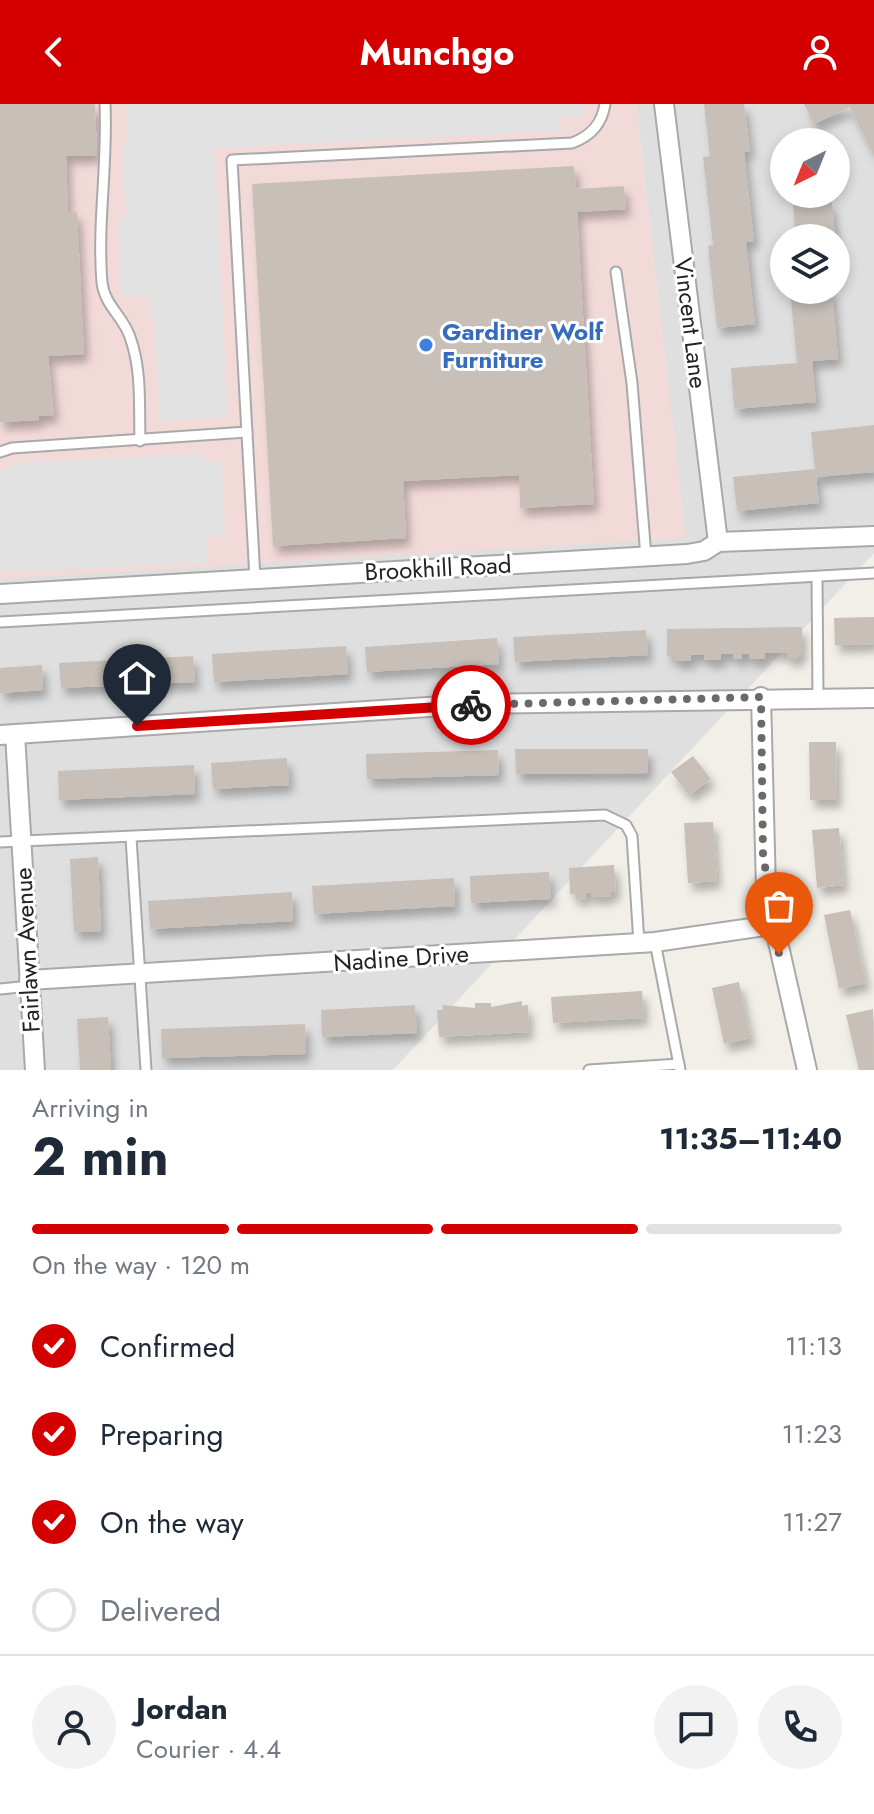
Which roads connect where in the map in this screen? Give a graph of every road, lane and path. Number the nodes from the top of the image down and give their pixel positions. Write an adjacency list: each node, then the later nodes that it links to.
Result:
1 (105, 104): 6 (lane)
2 (605, 104): 5 (lane)
3 (664, 104): 9 (street, Vincent Lane)
4 (616, 272): 10 (lane)
5 (247, 432): 6 (lane); 13 (lane)
6 (140, 441): 7 (lane)
7 (0, 452)
8 (874, 536): 9 (street, Brookhill Road)
9 (718, 542): 10 (street, Brookhill Road)
10 (646, 557): 13 (street, Brookhill Road)
11 (874, 573): 12 (lane)
12 (817, 577): 15 (lane); 17 (lane)
13 (255, 579): 14 (street, Brookhill Road)
14 (0, 594)
15 (0, 622)
16 (761, 697): 17 (street); 19 (street); 23 (street)
17 (818, 697): 18 (street)
18 (874, 698)
19 (8, 735): 21 (street, Fairlawn Avenue)
20 (131, 838): 21 (lane); 24 (lane); 25 (lane)
21 (21, 841): 22 (lane); 26 (street, Fairlawn Avenue)
22 (0, 842)
23 (772, 925): 24 (street, Nadine Drive); 32 (street)
24 (647, 943): 25 (street, Nadine Drive); 28 (lane)
25 (140, 974): 26 (street, Nadine Drive); 30 (lane)
26 (30, 983): 27 (lane); 29 (street, Fairlawn Avenue)
27 (0, 989)
28 (679, 1067): 31 (lane)
29 (35, 1070)
30 (146, 1070)
31 (589, 1070)
32 (807, 1070)

